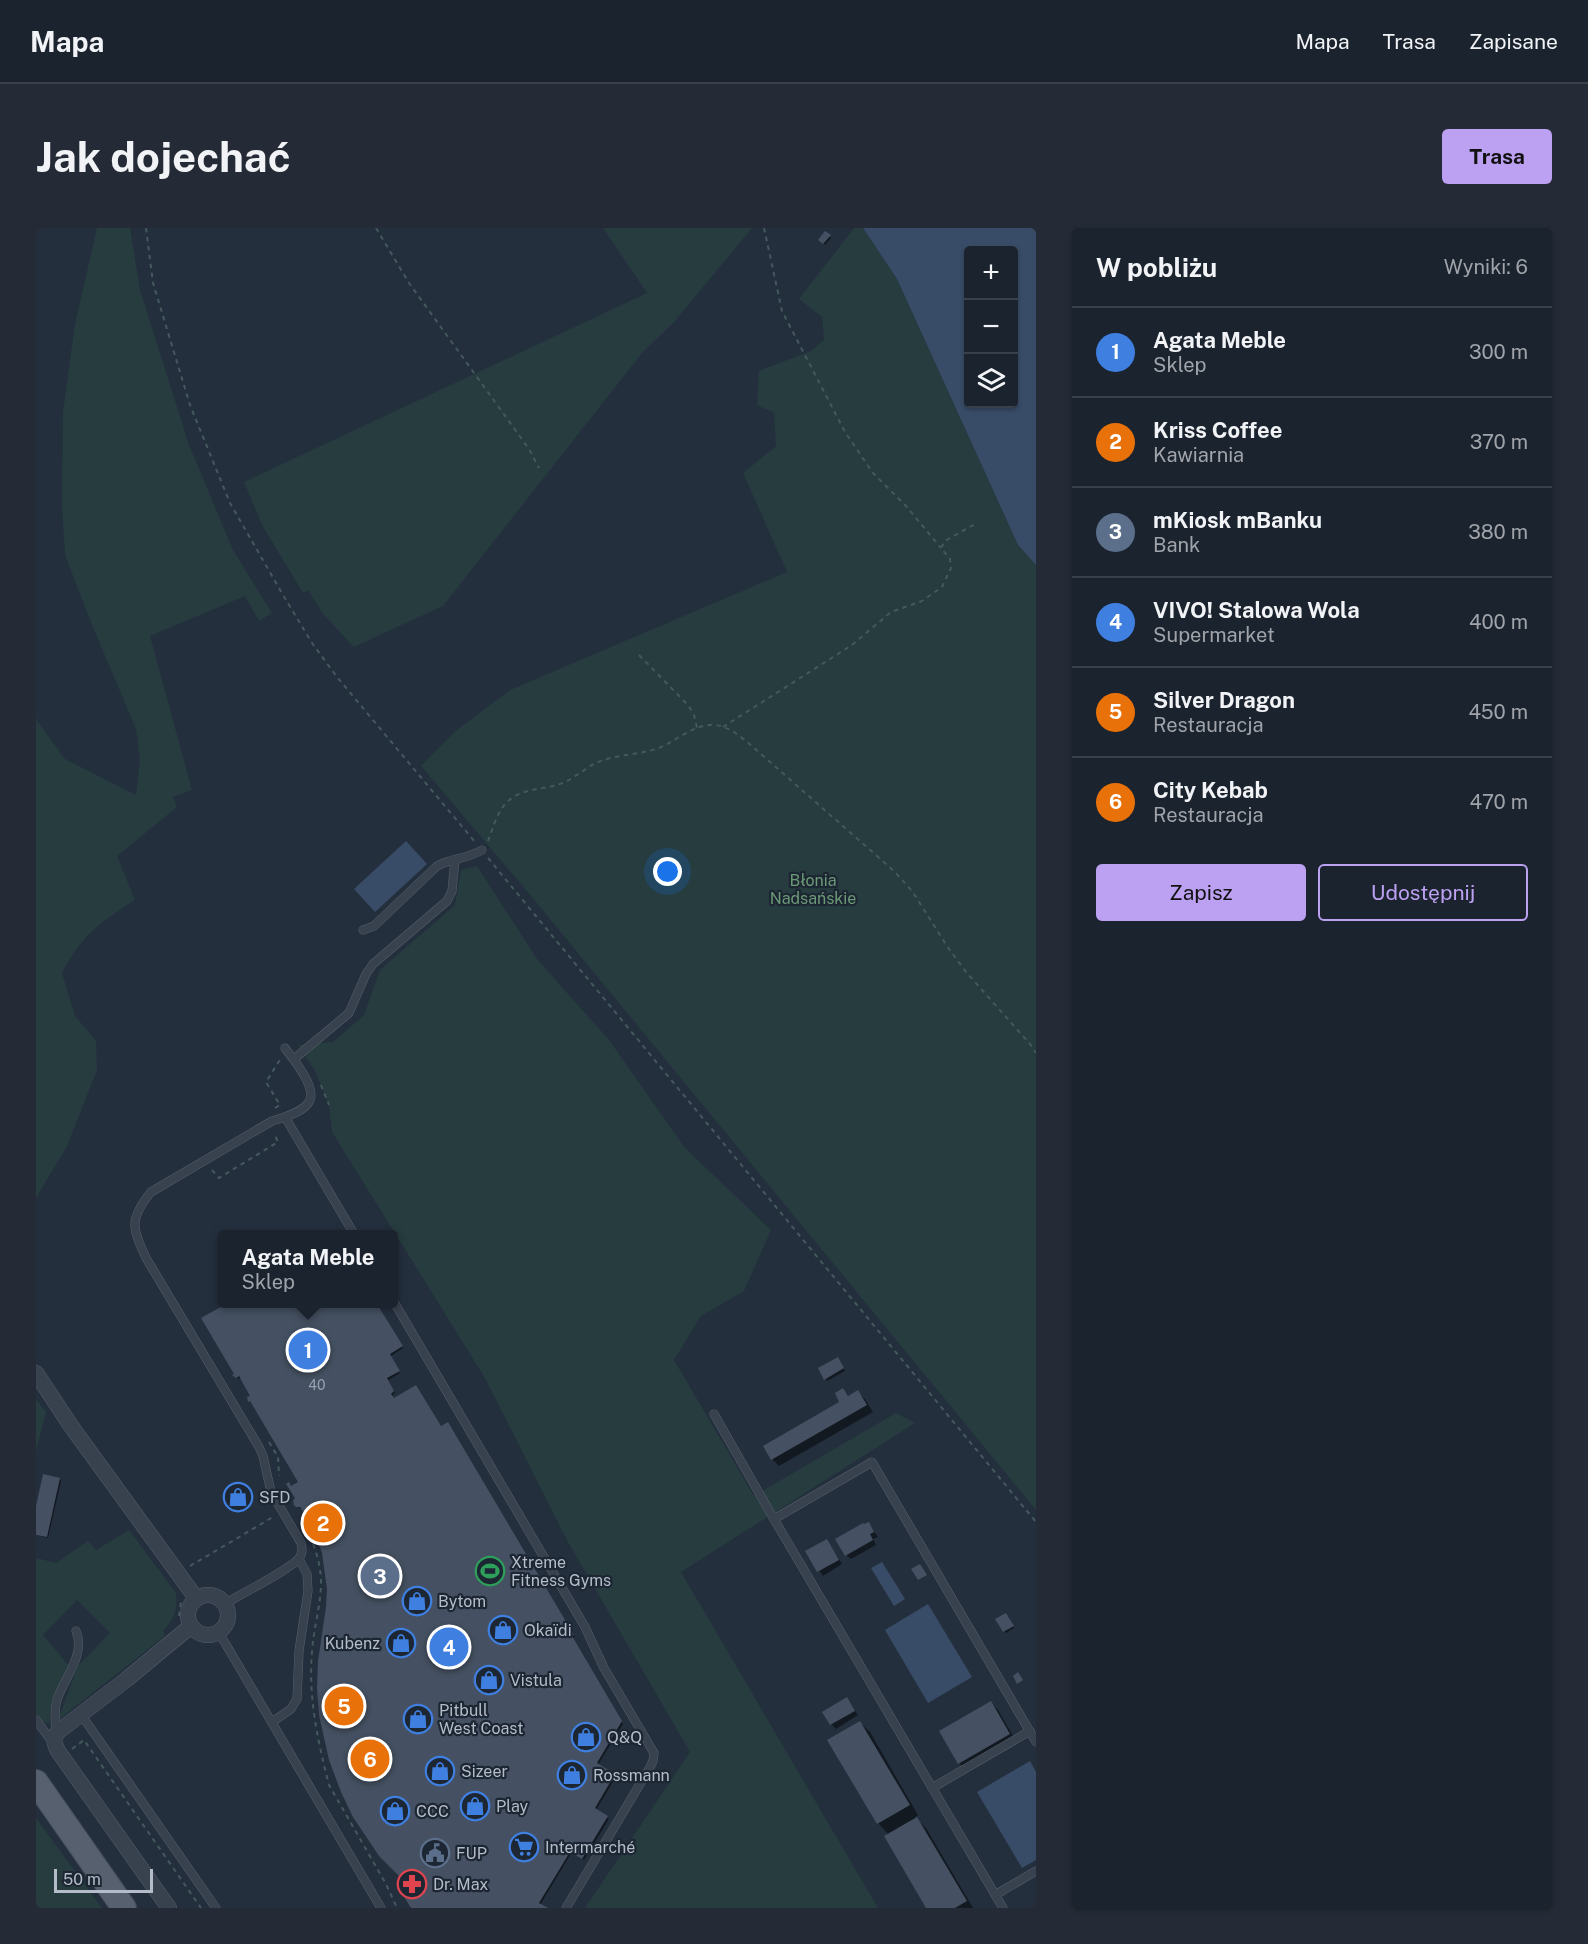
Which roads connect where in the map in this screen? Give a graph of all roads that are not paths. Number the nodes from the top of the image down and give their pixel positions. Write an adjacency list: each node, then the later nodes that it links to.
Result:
1 (482, 850): 2 (lane)
2 (455, 860): 3 (lane); 5 (lane)
3 (363, 930)
4 (287, 1050): 5 (lane)
5 (294, 1059): 6 (lane)
6 (285, 1117): 7 (lane); 12 (lane)
7 (352, 1230)
8 (397, 1308): 32 (lane)
9 (36, 1373): 13 (street)
10 (714, 1414): 11 (lane)
11 (774, 1519): 21 (lane); 25 (lane)
12 (299, 1559): 14 (lane); 20 (lane)
13 (196, 1598): 14 (street); 15 (street)
14 (224, 1604): 17 (street)
15 (191, 1626): 17 (street); 18 (street)
16 (76, 1631): 22 (lane)
17 (218, 1631): 20 (lane)
18 (81, 1713): 22 (street); 30 (lane)
19 (36, 1720): 22 (lane)
20 (272, 1722): 31 (lane)
21 (1030, 1731): 23 (lane); 25 (lane)
22 (55, 1739): 29 (street)
23 (1036, 1742)
24 (36, 1782): 28 (main road)
25 (932, 1788): 27 (lane)
26 (1036, 1871): 27 (lane)
27 (995, 1895): 33 (lane)
28 (124, 1908)
29 (169, 1908)
30 (216, 1908)
31 (381, 1908)
32 (566, 1908)
33 (1003, 1908)

